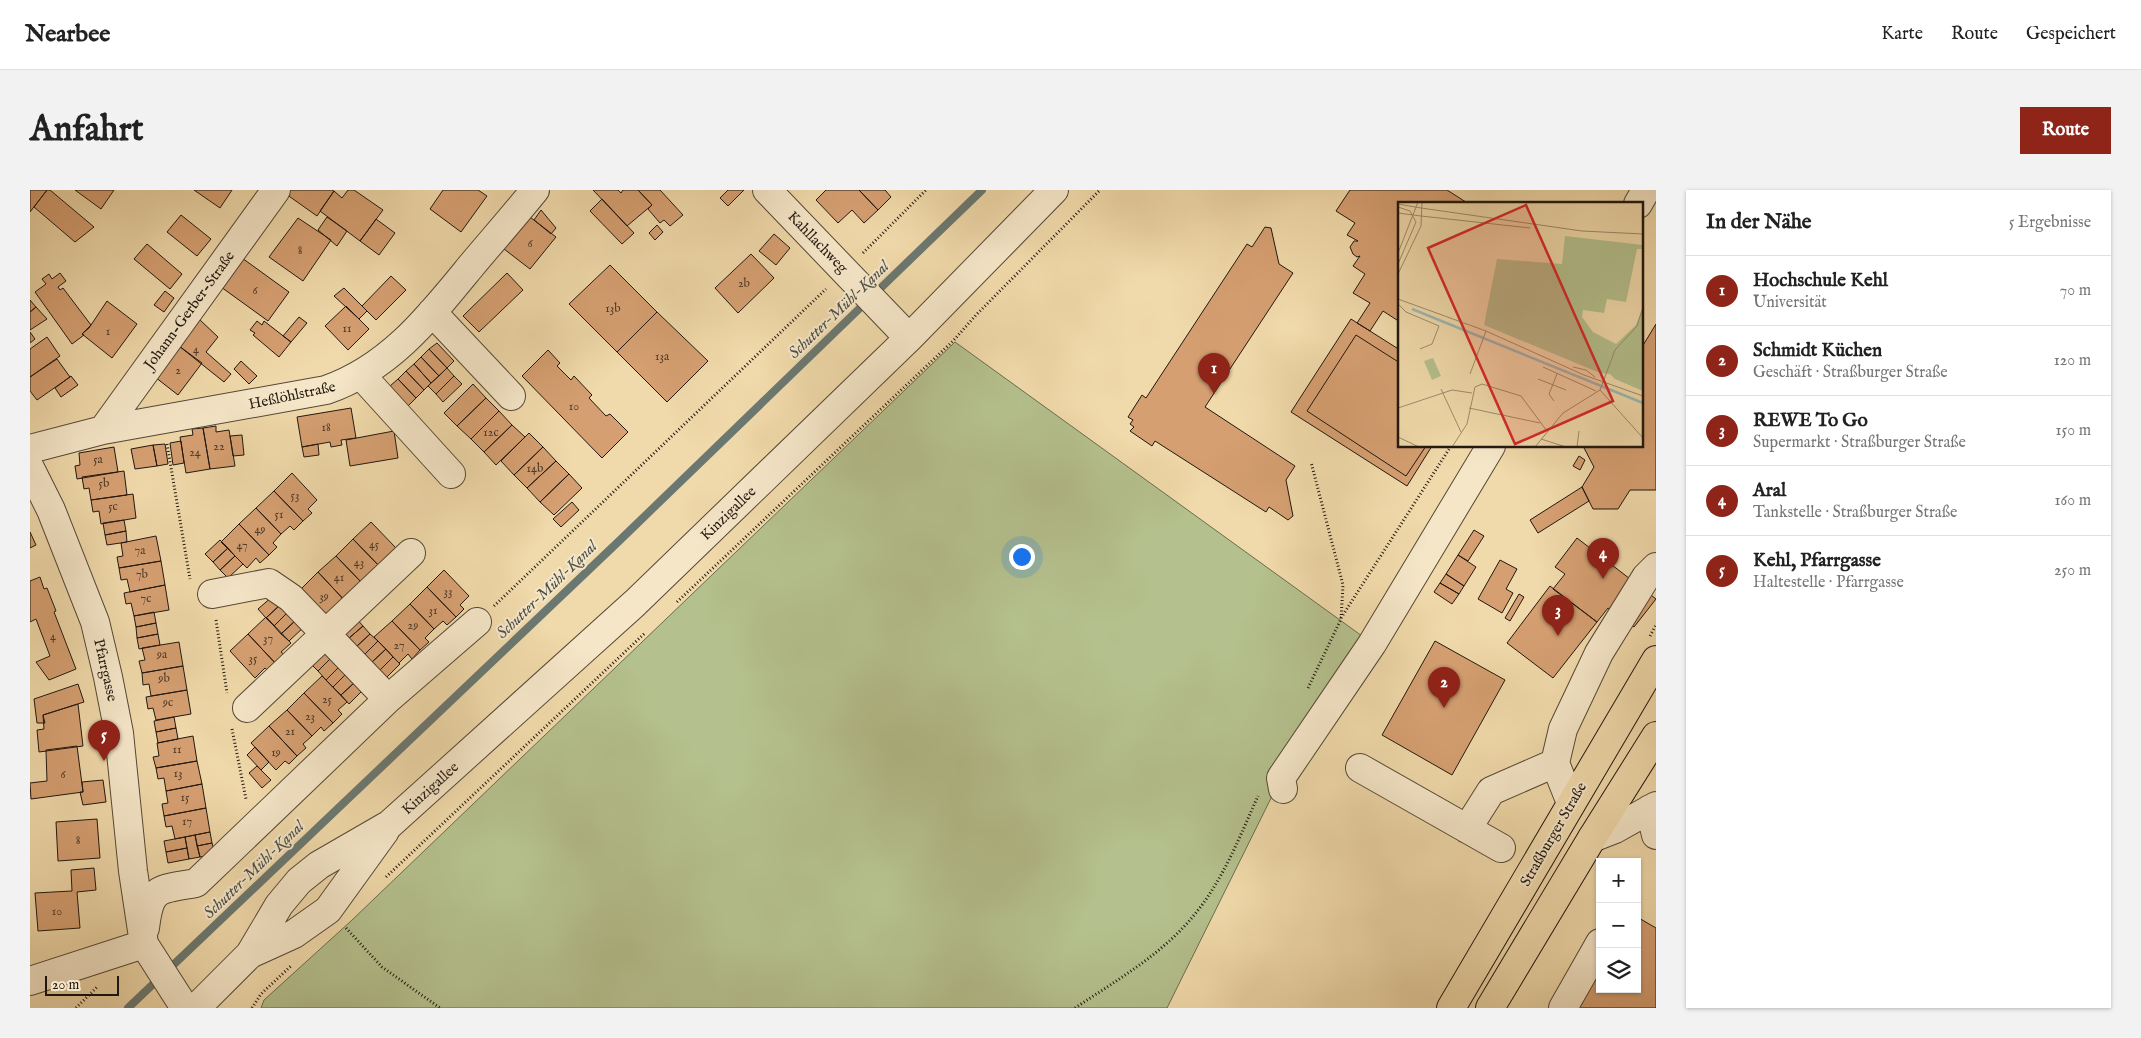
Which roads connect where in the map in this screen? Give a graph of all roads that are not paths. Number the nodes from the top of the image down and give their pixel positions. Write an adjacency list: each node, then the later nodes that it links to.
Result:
1 (276, 190): 11 (street, Johann-Gerber-Straße)
2 (534, 190): 7 (street, Heßlöhlstraße)
3 (768, 190): 8 (street, Kahllachweg)
4 (1054, 190): 8 (street, Kinzigallee)
5 (1646, 190): 6 (street)
6 (1639, 202)
7 (432, 312): 9 (street, Heßlöhlstraße); 10 (street)
8 (909, 338): 30 (street, Kinzigallee)
9 (361, 375): 11 (street, Heßlöhlstraße); 15 (street)
10 (511, 396)
11 (103, 430): 13 (street, Heßlöhlstraße)
12 (1490, 448): 27 (street)
13 (30, 449)
14 (30, 468): 34 (street, Pfarrgasse)
15 (451, 474)
16 (411, 553): 20 (street)
17 (1656, 567): 25 (street)
18 (212, 594): 20 (street)
19 (477, 622): 22 (street)
20 (325, 633): 22 (street); 23 (street)
21 (1656, 660): 28 (highway, Straßburger Straße)
22 (388, 700): 34 (street)
23 (247, 708)
24 (1656, 736): 32 (highway)
25 (1555, 763): 28 (street); 31 (street)
26 (1360, 768): 31 (street)
27 (1271, 791)
28 (1571, 804): 40 (highway, Straßburger Straße)
29 (1654, 817): 32 (street)
30 (390, 824): 36 (street, Kinzigallee); 36 (street, Kinzigallee)
31 (1467, 829): 33 (street)
32 (1592, 838): 41 (highway)
33 (1501, 848)
34 (144, 944): 37 (street); 38 (street, Pfarrgasse)
35 (1597, 948): 42 (street)
36 (250, 954): 39 (street, Kinzigallee)
37 (30, 981)
38 (177, 998)
39 (196, 1008)
40 (1451, 1008)
41 (1490, 1008)
42 (1563, 1008)

